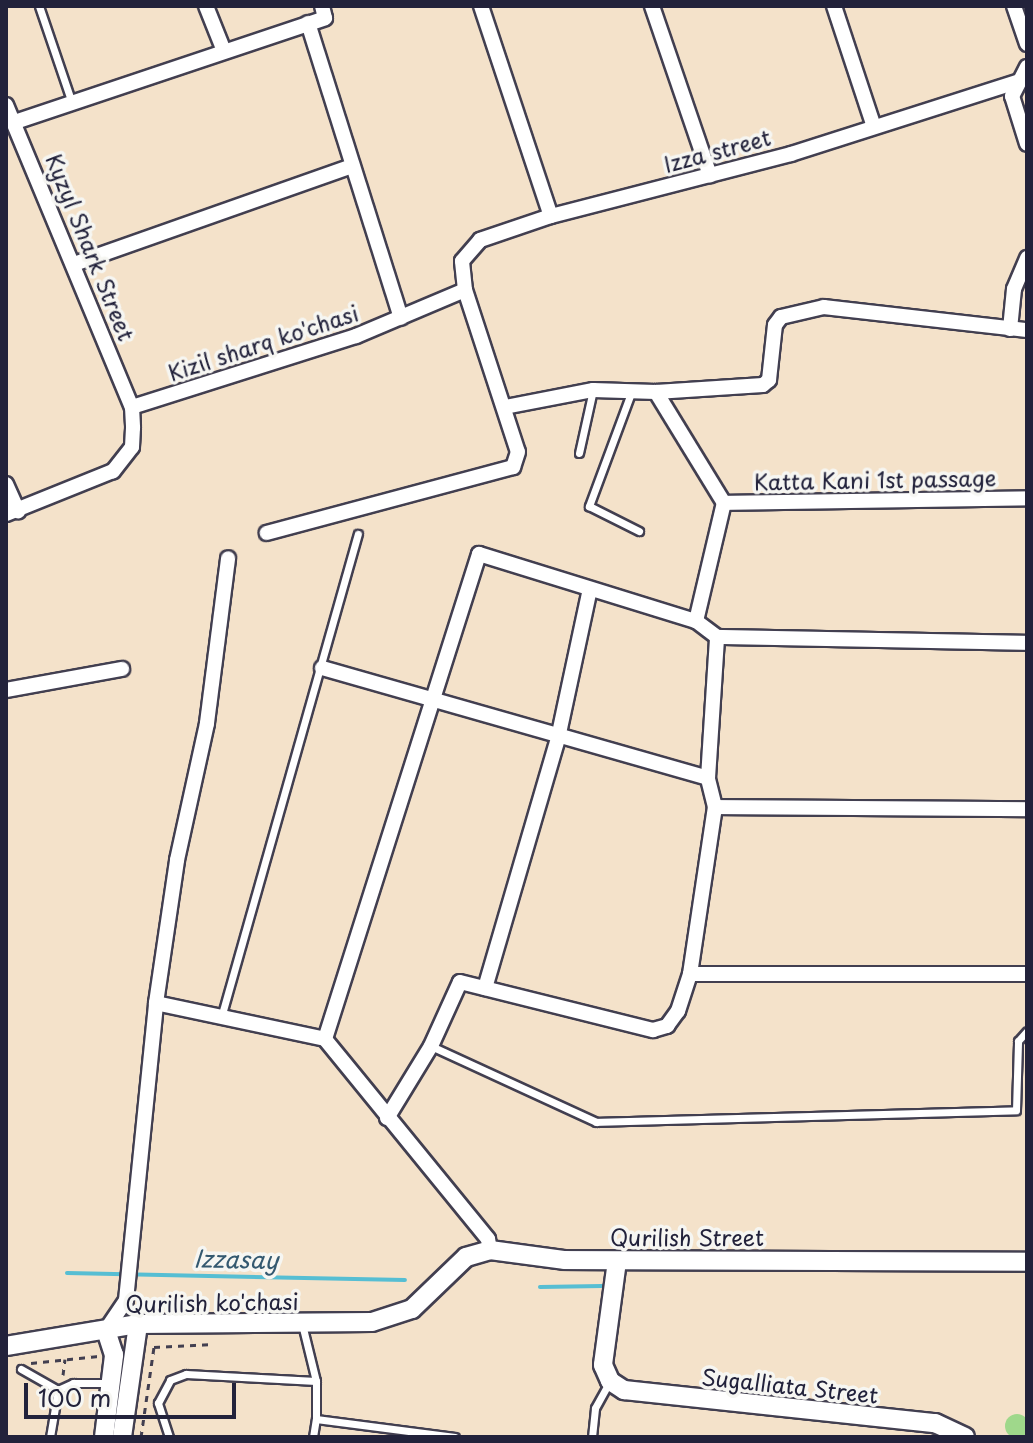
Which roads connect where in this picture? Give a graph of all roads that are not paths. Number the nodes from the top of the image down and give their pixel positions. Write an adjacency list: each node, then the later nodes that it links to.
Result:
1 (39, 6): 13 (lane)
2 (206, 6): 10 (street)
3 (322, 6): 8 (street)
4 (481, 6): 20 (street)
5 (652, 6): 19 (street)
6 (834, 6): 16 (street)
7 (1014, 6): 9 (street)
8 (308, 23): 10 (street); 18 (street)
9 (1027, 44)
10 (224, 51): 13 (street)
11 (1027, 67): 12 (street)
12 (1020, 81): 16 (street, Izza street); 17 (street)
13 (72, 103): 15 (street)
14 (6, 105): 15 (street, Kyzyl Shark Street)
15 (15, 122): 22 (street, Kyzyl Shark Street)
16 (873, 124): 19 (street, Izza street)
17 (1027, 144)
18 (352, 166): 22 (street); 24 (street)
19 (710, 175): 20 (street, Izza street)
20 (551, 216): 23 (street, Izza street)
21 (1027, 258): 25 (street)
22 (74, 264): 30 (street, Kyzyl Shark Street)
23 (465, 290): 24 (street, Kizil sharq ko'chasi); 31 (street)
24 (401, 318): 30 (street, Kizil sharq ko'chasi)
25 (1010, 329): 26 (street); 28 (street)
26 (1027, 330)
27 (593, 390): 29 (street); 31 (street); 32 (lane)
28 (656, 392): 29 (street); 35 (street)
29 (631, 393): 37 (lane)
30 (132, 407): 36 (street)
31 (505, 407): 38 (street)
32 (579, 453)
33 (6, 484): 36 (street)
34 (1027, 498): 35 (street, Katta Kani 1st passage)
35 (724, 503): 42 (street)
36 (12, 512)
37 (639, 531)
38 (267, 533)
39 (358, 534): 45 (lane)
40 (228, 558): 56 (street)
41 (590, 589): 42 (street); 48 (street); 49 (street)
42 (696, 621): 43 (street)
43 (717, 637): 44 (street); 50 (street)
44 (1027, 643)
45 (322, 668): 48 (street); 57 (lane)
46 (122, 669): 47 (street)
47 (6, 690)
48 (432, 700): 49 (street); 59 (street)
49 (558, 738): 50 (street); 55 (street)
50 (708, 778): 51 (street)
51 (715, 807): 52 (street); 53 (street)
52 (1027, 809)
53 (690, 974): 54 (street); 55 (street)
54 (1027, 974)
55 (485, 988): 60 (street)
56 (156, 1003): 57 (street); 65 (street)
57 (222, 1014): 59 (street)
58 (1027, 1031): 60 (lane)
59 (325, 1039): 61 (street)
60 (431, 1046): 61 (street)
61 (387, 1118): 62 (street)
62 (490, 1250): 63 (street, Qurilish Street); 67 (street, Qurilish ko'chasi)
63 (617, 1261): 64 (street, Qurilish Street); 72 (street)
64 (1027, 1262)
65 (126, 1294): 66 (street); 68 (street)
66 (138, 1324): 67 (street, Qurilish ko'chasi); 68 (street, Qurilish ko'chasi); 78 (street)
67 (302, 1324): 71 (lane)
68 (106, 1330): 69 (street, Qurilish ko'chasi); 73 (street)
69 (6, 1346)
70 (21, 1366): 74 (lane)
71 (316, 1381): 75 (lane); 79 (lane)
72 (610, 1381): 82 (lane); 83 (street, Sugalliata Street)
73 (111, 1383): 74 (lane); 77 (street)
74 (58, 1390): 76 (lane)
75 (316, 1419): 80 (lane); 81 (lane)
76 (50, 1437)
77 (104, 1437)
78 (122, 1437)
79 (169, 1437)
80 (313, 1437)
81 (455, 1437)
82 (592, 1437)
83 (965, 1437)

